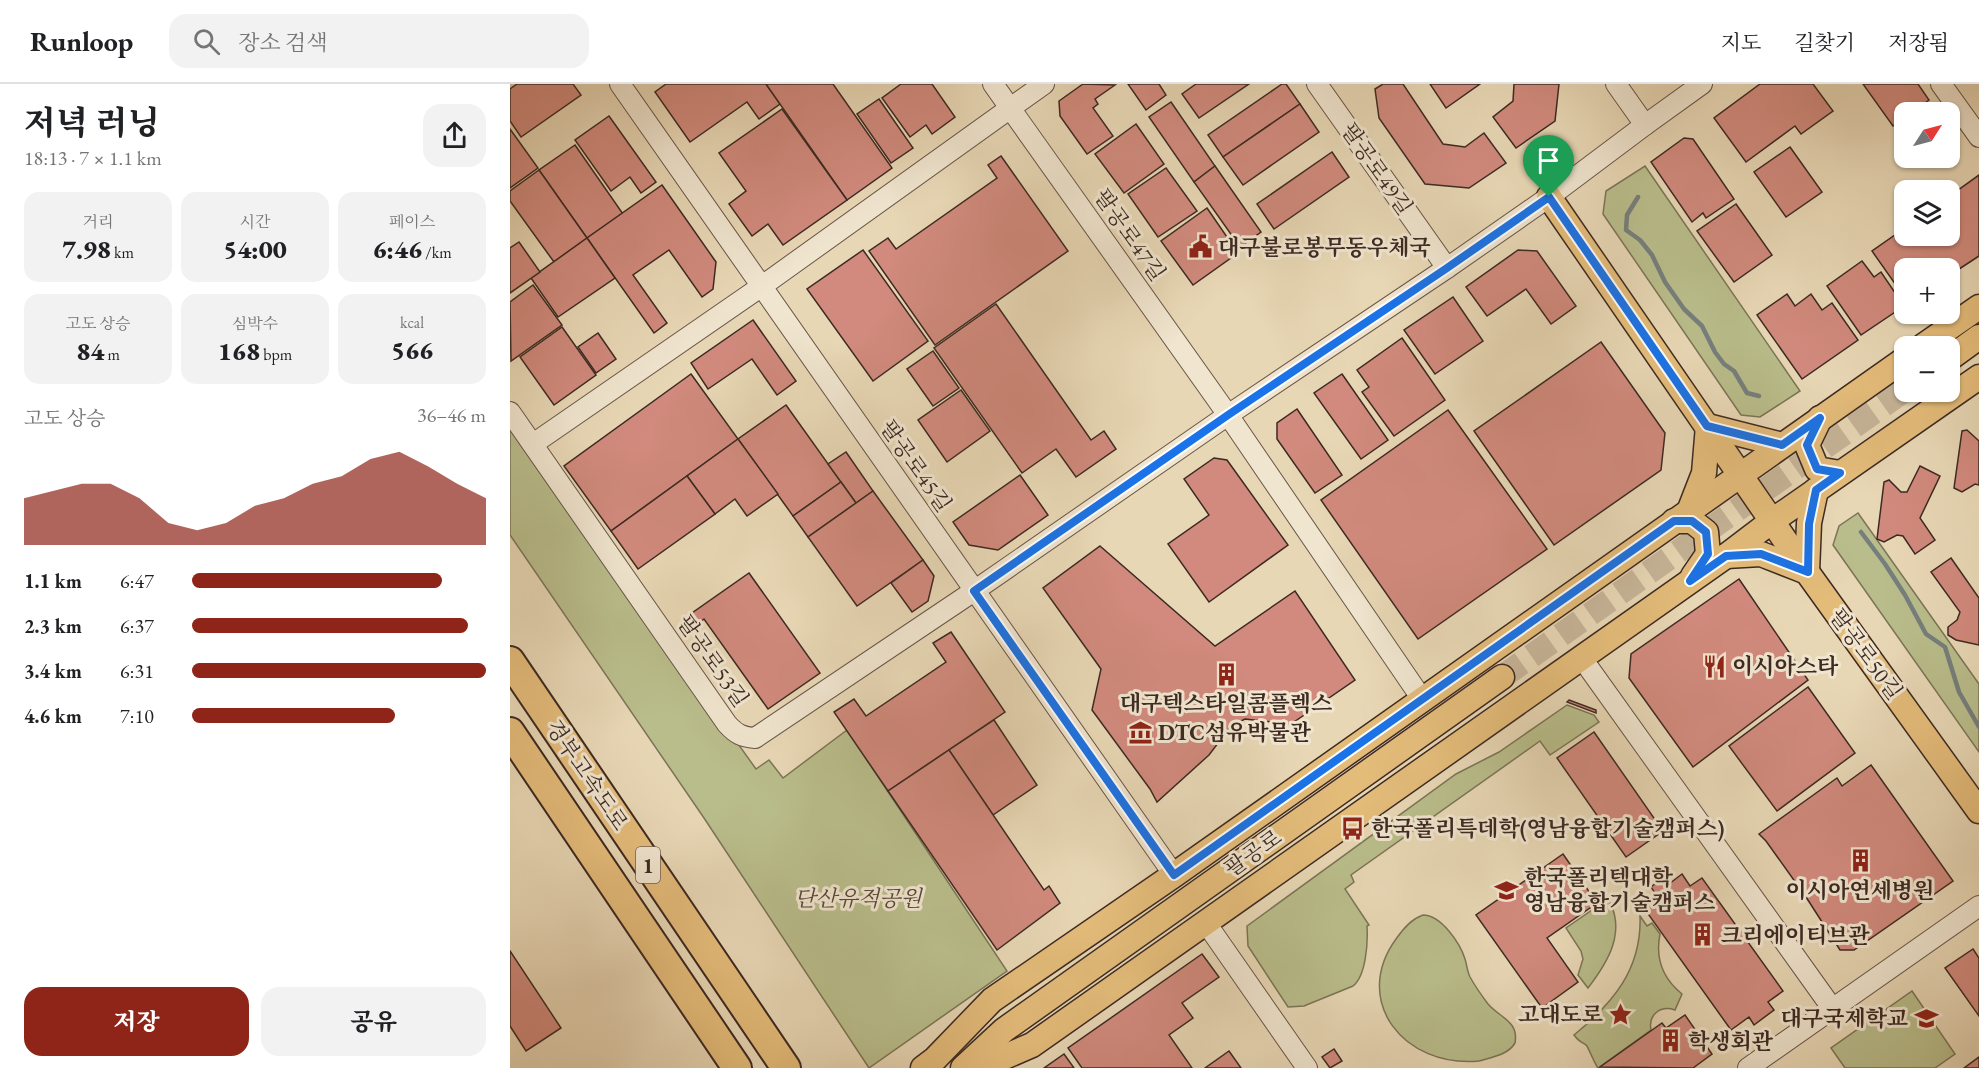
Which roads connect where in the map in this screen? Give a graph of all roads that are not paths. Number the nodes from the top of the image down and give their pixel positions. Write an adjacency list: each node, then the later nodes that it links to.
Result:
1 (620, 84): 13 (street, 팔공로45길)
2 (993, 84): 8 (street, 팔공로47길)
3 (1044, 84): 8 (street)
4 (1317, 84): 12 (street, 팔공로49길)
5 (1616, 84): 9 (street)
6 (1702, 84): 9 (street)
7 (1941, 84): 10 (street)
8 (1010, 107): 13 (street); 21 (street, 팔공로47길)
9 (1645, 125): 11 (street)
10 (1979, 137)
11 (1549, 197): 12 (street); 23 (main road)
12 (1447, 268): 21 (street)
13 (762, 286): 24 (street); 34 (street, 팔공로45길)
14 (1979, 307): 15 (main road)
15 (1937, 336)
16 (1979, 337): 17 (main road)
17 (1960, 351)
18 (1894, 367): 22 (main road)
19 (1979, 376): 26 (main road)
20 (510, 412): 24 (street, 팔공로53길)
21 (1228, 415): 34 (street, 팔공로53길); 38 (street, 팔공로47길)
22 (1820, 418): 25 (main road); 26 (main road)
23 (1707, 426): 25 (main road); 27 (main road); 29 (main road)
24 (533, 444): 34 (street, 팔공로53길)
25 (1782, 445): 27 (main road)
26 (1840, 473): 28 (main road)
27 (1740, 474): 29 (main road); 30 (main road, 팔공로50길)
28 (1816, 490): 30 (main road); 32 (main road)
29 (1682, 515): 33 (main road); 38 (main road)
30 (1772, 521): 31 (main road); 32 (main road, 팔공로50길)
31 (1726, 556): 32 (main road); 33 (main road)
32 (1808, 572): 40 (main road, 팔공로50길)
33 (1690, 581): 35 (main road)
34 (974, 591): 41 (street, 팔공로45길)
35 (1581, 657): 43 (main road); 44 (street)
36 (510, 661): 48 (highway, 경부고속도로 / 1)
37 (1502, 677): 45 (main road, 팔공로)
38 (1422, 699): 41 (main road)
39 (510, 732): 47 (highway, 경부고속도로 / 1)
40 (1979, 811)
41 (1174, 875): 46 (main road)
42 (1979, 906): 44 (street)
43 (1206, 923): 50 (main road); 51 (street)
44 (1832, 1008): 52 (street)
45 (1004, 1030): 46 (main road); 49 (main road)
46 (929, 1064)
47 (737, 1068)
48 (786, 1068)
49 (963, 1068)
50 (979, 1068)
51 (1306, 1068)
52 (1748, 1068)

